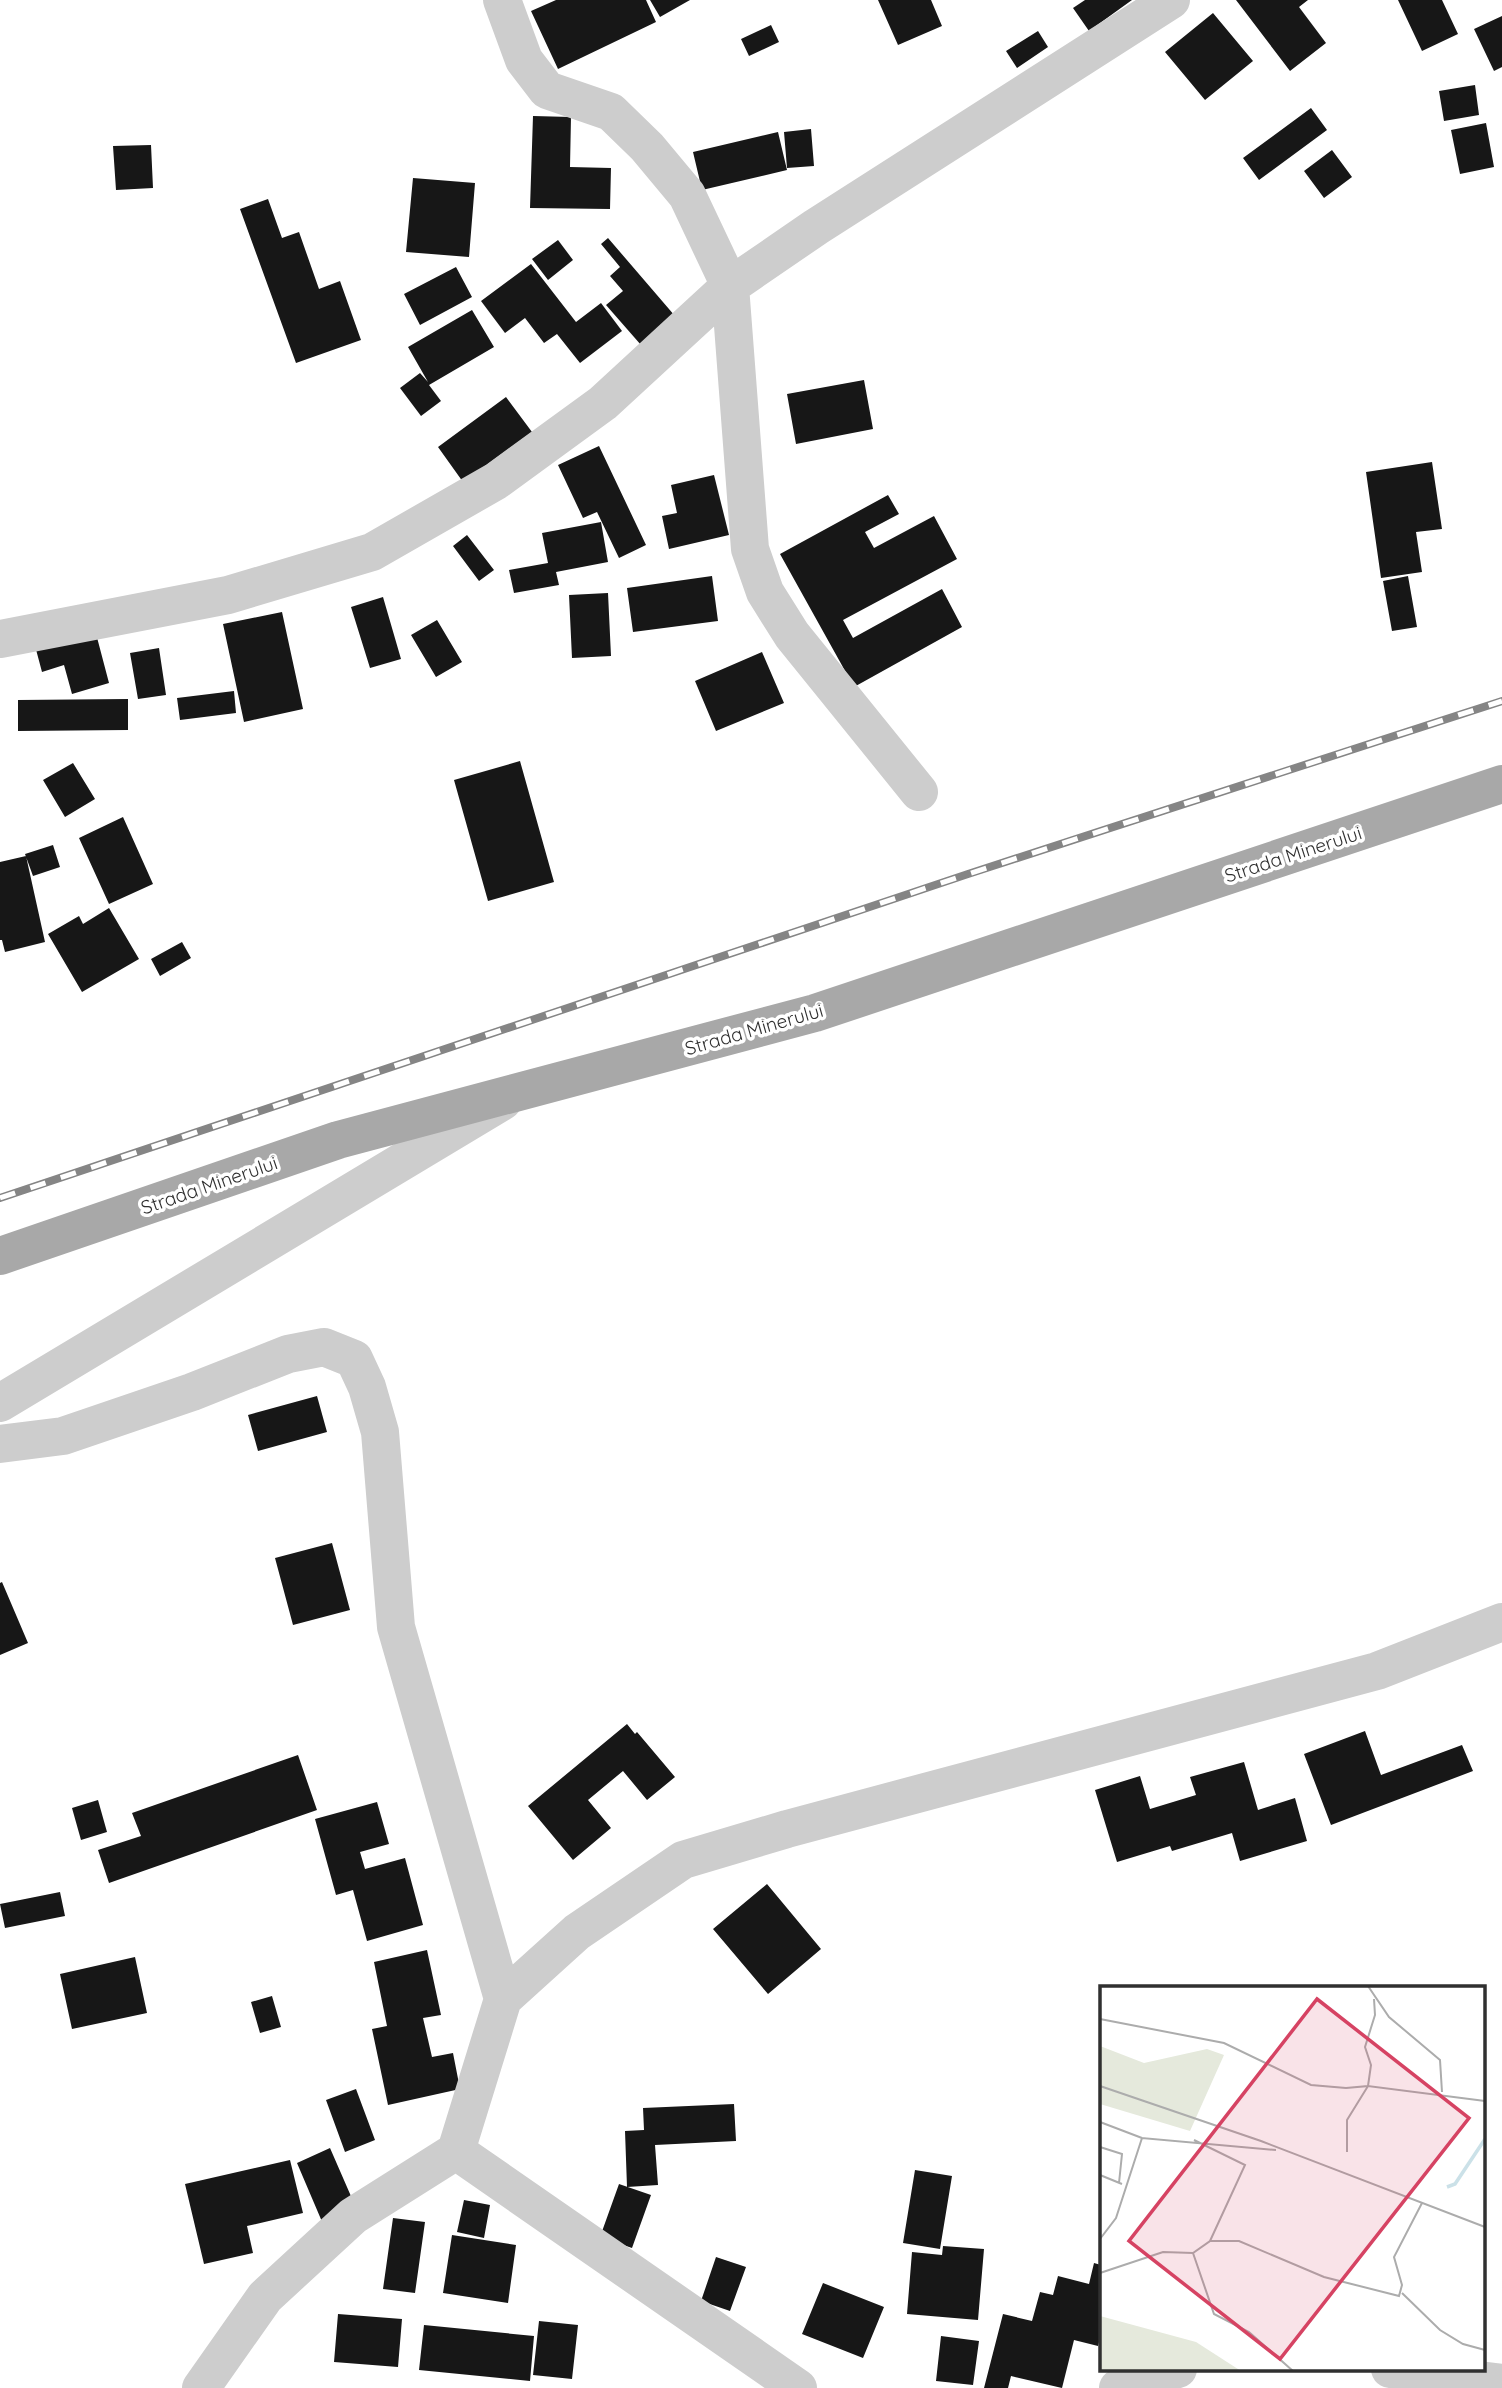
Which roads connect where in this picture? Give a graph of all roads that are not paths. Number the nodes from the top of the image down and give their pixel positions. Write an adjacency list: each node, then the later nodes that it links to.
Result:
1 (502, 0): 3 (street)
2 (1171, 0): 3 (street)
3 (730, 286): 4 (street); 6 (street)
4 (0, 639)
5 (1502, 785): 7 (main road, Strada Minerului)
6 (919, 792)
7 (514, 1095): 8 (main road, Strada Minerului); 9 (street)
8 (0, 1256)
9 (0, 1403)
10 (0, 1444): 12 (street)
11 (1502, 1622): 12 (street)
12 (503, 1999): 13 (street)
13 (456, 2151): 17 (street); 18 (street)
14 (1175, 2370): 19 (street)
15 (1398, 2370): 16 (street)
16 (1502, 2383)
17 (201, 2388)
18 (798, 2388)
19 (1118, 2388)

